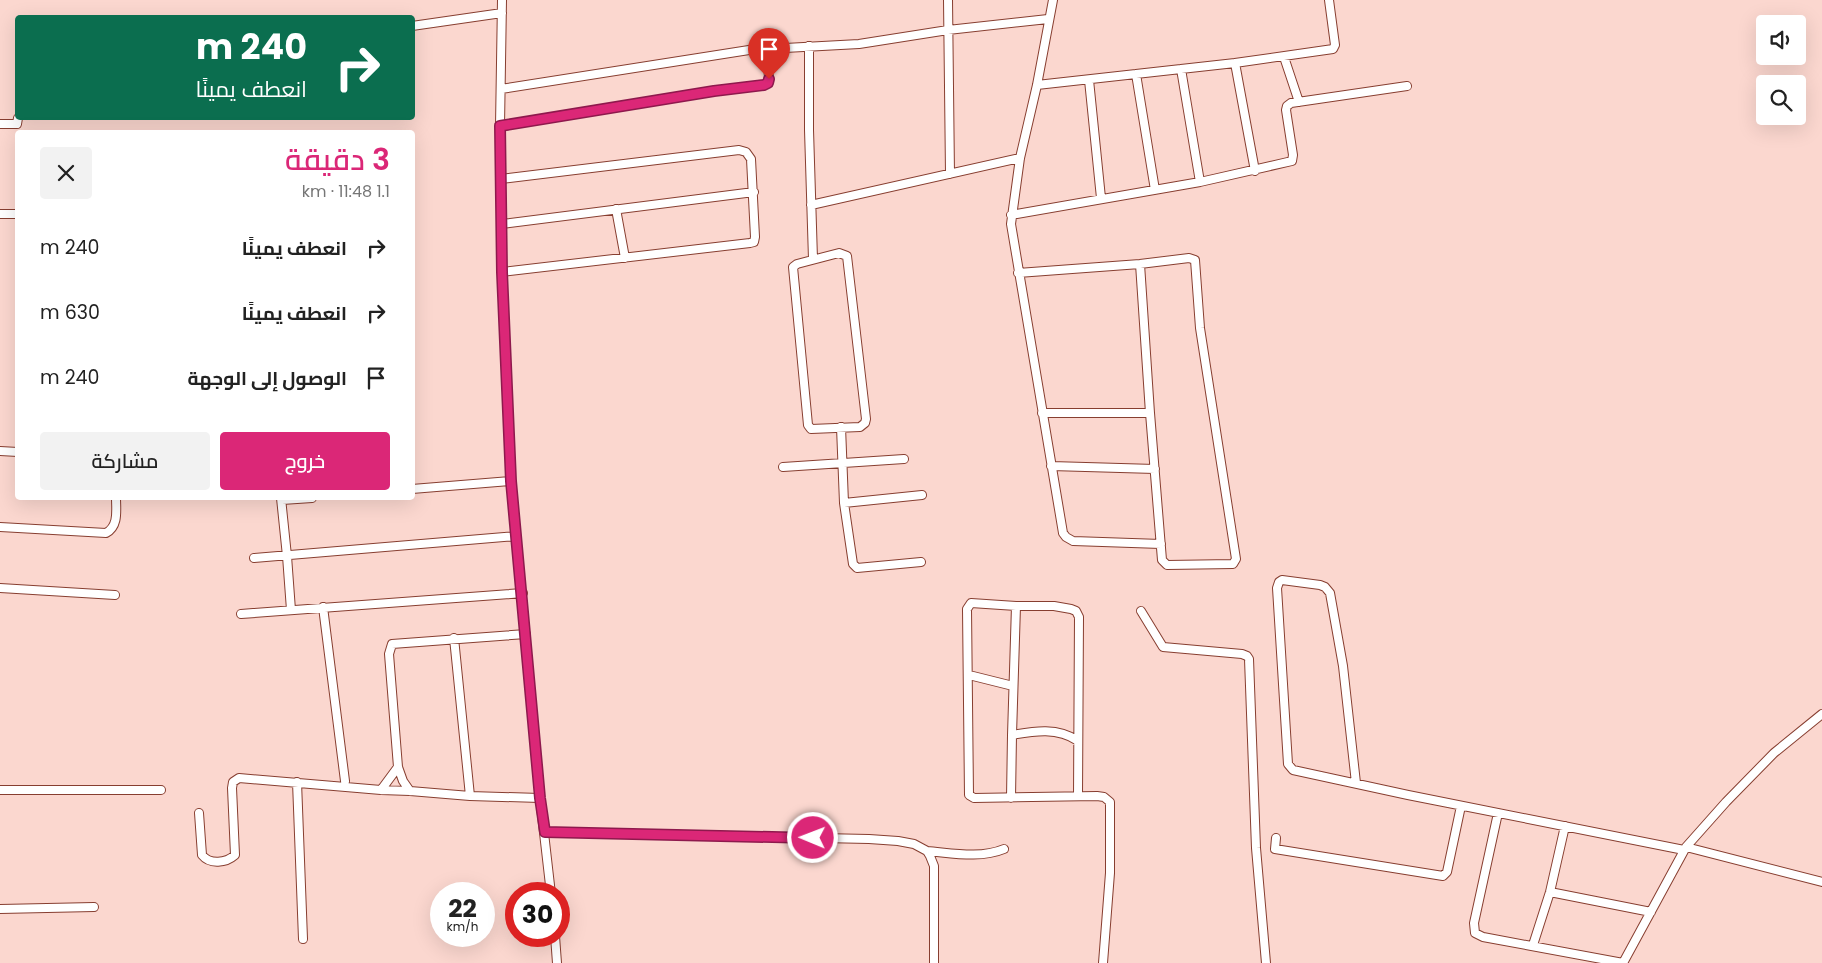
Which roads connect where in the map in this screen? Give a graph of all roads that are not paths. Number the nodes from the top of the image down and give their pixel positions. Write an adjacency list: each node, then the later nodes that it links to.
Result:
1 (502, 0): 5 (street)
2 (948, 0): 8 (street)
3 (1053, 0): 6 (street)
4 (1329, 0): 11 (street)
5 (502, 13): 7 (street); 18 (street)
6 (1048, 19): 8 (street); 16 (street)
7 (415, 26)
8 (948, 30): 9 (street); 25 (street)
9 (809, 46): 10 (street); 31 (street)
10 (767, 48): 18 (street); 22 (street)
11 (1284, 57): 12 (street); 19 (street)
12 (1235, 63): 13 (street); 24 (street)
13 (1181, 69): 14 (street); 27 (street)
14 (1136, 74): 15 (street); 28 (street)
15 (1089, 80): 16 (street); 30 (street)
16 (1037, 86): 23 (street)
17 (1407, 86): 19 (street)
18 (501, 89): 22 (street)
19 (1299, 102): 24 (street)
20 (18, 120): 21 (street)
21 (0, 124)
22 (500, 126): 26 (street)
23 (1020, 158): 25 (street); 35 (street)
24 (1256, 171): 27 (street)
25 (950, 174): 31 (street)
26 (501, 178): 29 (street); 36 (street)
27 (1200, 182): 28 (street)
28 (1155, 190): 30 (street)
29 (754, 192): 32 (street); 37 (street)
30 (1101, 198): 35 (street)
31 (811, 205): 38 (street)
32 (616, 208): 36 (street); 37 (street)
33 (0, 214): 34 (street)
34 (15, 214)
35 (1011, 215): 41 (street)
36 (502, 224): 40 (street)
37 (625, 258): 40 (street)
38 (813, 259): 44 (street); 44 (street)
39 (1140, 264): 41 (street); 43 (street); 60 (street)
40 (502, 272): 52 (street)
41 (1018, 273): 42 (street)
42 (1042, 413): 43 (street); 49 (street)
43 (1150, 413): 51 (street)
44 (841, 427): 48 (street)
45 (0, 451): 46 (street)
46 (15, 452)
47 (904, 459): 48 (street)
48 (844, 463): 50 (street); 57 (street)
49 (1051, 466): 51 (street); 60 (street)
50 (783, 467)
51 (1155, 468): 60 (street)
52 (511, 481): 53 (street); 59 (street)
53 (415, 489)
54 (922, 495): 57 (street)
55 (116, 500): 58 (street)
56 (281, 500): 61 (street)
57 (844, 503): 63 (street)
58 (0, 527)
59 (516, 536): 61 (street); 65 (street)
60 (1161, 544)
61 (287, 556): 62 (street); 69 (street)
62 (254, 558)
63 (921, 562)
64 (0, 588): 66 (street)
65 (523, 593): 68 (street); 72 (street)
66 (115, 595)
67 (1016, 606): 74 (street); 75 (street); 78 (street)
68 (323, 607): 69 (street); 81 (street)
69 (291, 610): 71 (street)
70 (1141, 610): 112 (street)
71 (241, 614)
72 (526, 634): 73 (street); 89 (street)
73 (454, 638): 79 (street); 87 (street)
74 (969, 675): 75 (street); 90 (street)
75 (1013, 686): 77 (street)
76 (1822, 714): 98 (street)
77 (1012, 735): 78 (street); 90 (street)
78 (1078, 741): 88 (street)
79 (398, 767): 85 (street); 86 (street)
80 (297, 782): 85 (street); 92 (street); 106 (street)
81 (345, 782)
82 (1356, 783): 82 (street); 91 (street)
83 (0, 790): 84 (street)
84 (160, 790)
85 (381, 790): 86 (street)
86 (410, 791): 87 (street)
87 (470, 796): 89 (street)
88 (1078, 796): 90 (street); 111 (street)
89 (540, 798): 95 (street)
90 (1012, 798)
91 (1461, 806): 93 (street); 96 (street)
92 (199, 813)
93 (1498, 813): 94 (street); 107 (street)
94 (1565, 826): 98 (street); 102 (street)
95 (545, 832): 99 (street); 100 (street)
96 (1276, 838)
97 (1004, 849): 99 (street)
98 (1685, 849): 101 (street); 105 (street)
99 (927, 851): 110 (street)
100 (550, 882)
101 (1822, 882)
102 (1550, 892): 105 (street); 107 (street)
103 (94, 906): 104 (street)
104 (0, 909)
105 (1651, 912): 113 (street)
106 (303, 939)
107 (1533, 945): 113 (street)
108 (556, 947): 109 (street)
109 (557, 963)
110 (934, 963)
111 (1103, 963)
112 (1266, 963)
113 (1623, 963)

